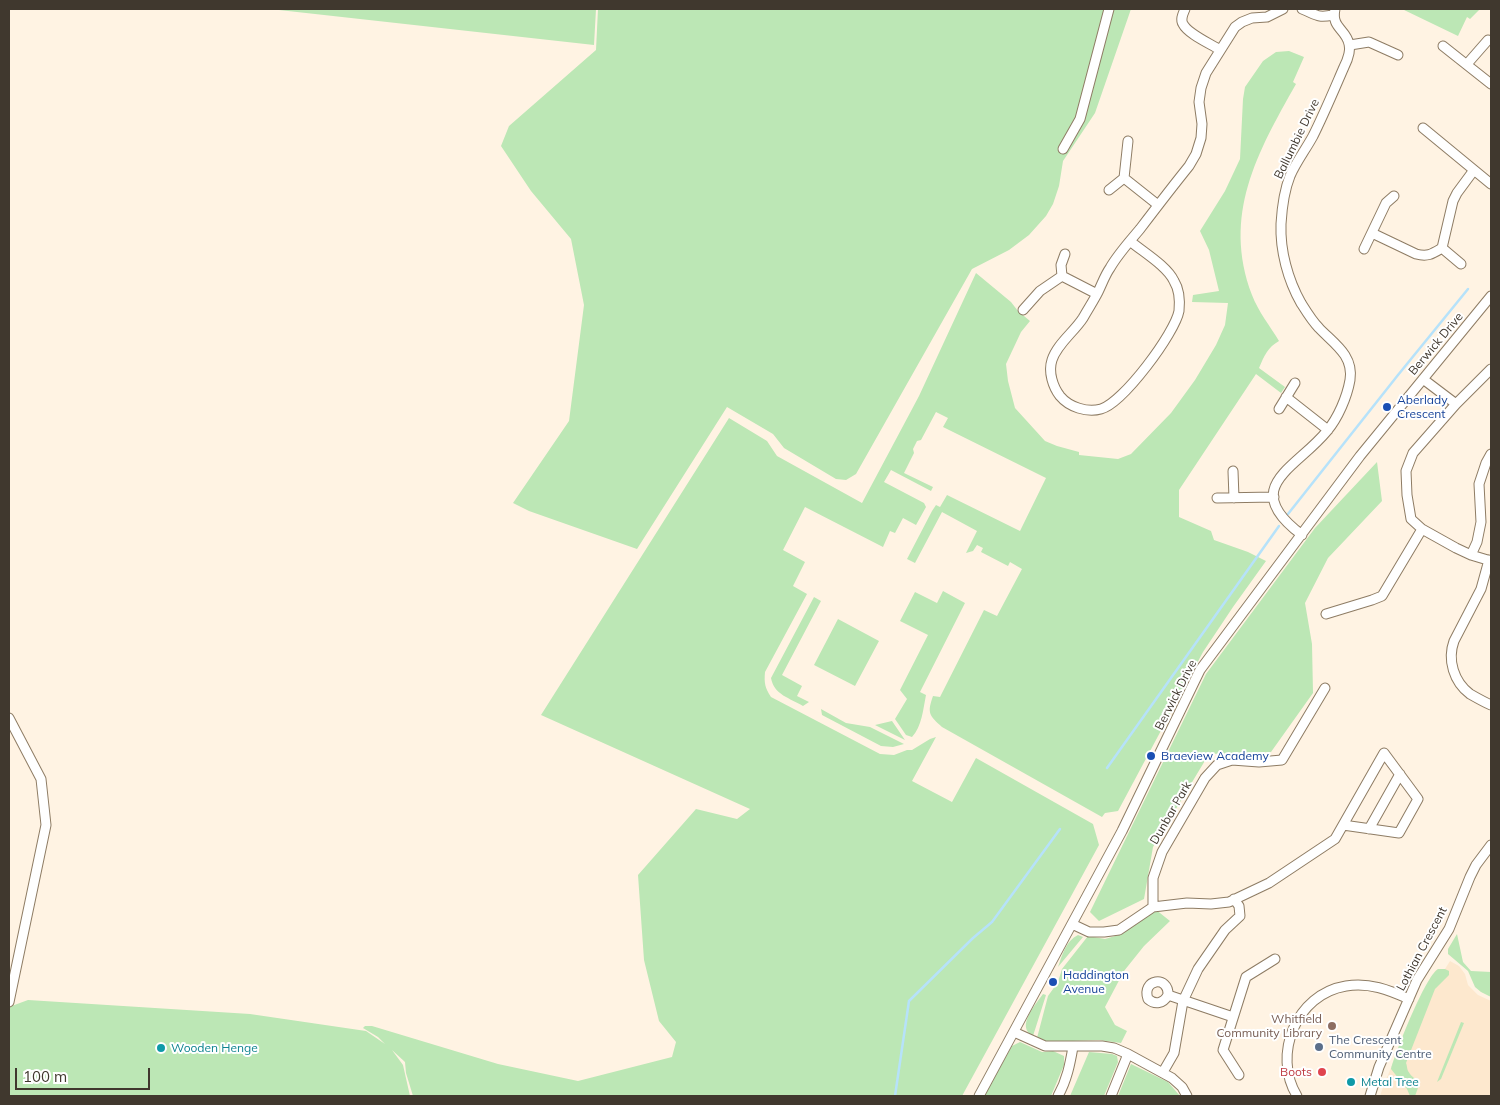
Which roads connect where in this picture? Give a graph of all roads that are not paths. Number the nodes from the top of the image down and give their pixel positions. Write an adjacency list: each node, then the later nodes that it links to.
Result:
1 (1109, 9): 15 (street)
2 (1185, 9): 9 (street)
3 (1283, 9): 9 (street)
4 (1302, 9): 5 (street)
5 (1334, 12): 7 (street)
6 (1488, 40): 11 (street)
7 (1350, 45): 10 (street); 38 (street, Ballumbie Drive)
8 (1443, 46): 11 (street)
9 (1220, 50): 21 (street)
10 (1398, 55)
11 (1467, 64): 12 (street)
12 (1491, 84)
13 (1423, 128): 16 (street)
14 (1128, 140): 17 (street)
15 (1063, 150)
16 (1474, 170): 18 (street); 24 (street)
17 (1124, 178): 19 (street); 21 (street)
18 (1491, 184)
19 (1108, 190)
20 (1394, 196): 22 (street)
21 (1158, 205): 23 (street)
22 (1372, 233): 24 (street); 25 (street)
23 (1130, 241): 29 (street); 29 (street)
24 (1442, 248): 27 (street)
25 (1364, 249)
26 (1065, 254): 28 (street)
27 (1462, 264)
28 (1062, 276): 29 (street); 31 (street)
29 (1097, 294)
30 (1491, 296): 33 (street, Berwick Drive)
31 (1022, 310)
32 (1491, 369): 36 (street)
33 (1423, 379): 36 (street); 45 (street, Berwick Drive)
34 (1295, 383): 35 (street)
35 (1286, 397): 37 (street); 38 (street)
36 (1456, 404): 44 (street)
37 (1279, 409)
38 (1328, 430): 41 (street, Ballumbie Drive)
39 (1491, 454): 46 (street)
40 (1233, 471): 43 (street)
41 (1274, 497): 43 (street); 45 (street)
42 (1217, 498): 43 (street)
43 (1234, 498)
44 (1422, 529): 46 (street); 48 (street)
45 (1302, 535): 58 (street, Berwick Drive)
46 (1471, 555): 47 (street)
47 (1490, 560): 50 (street)
48 (1326, 614)
49 (1325, 688): 57 (street, Dunbar Park)
50 (1491, 705)
51 (9, 718): 63 (street)
52 (1400, 774): 53 (street); 54 (street); 54 (street)
53 (1343, 826): 54 (street); 56 (street)
54 (1369, 829)
55 (1491, 845): 61 (street, Lothian Crescent)
56 (1234, 899): 57 (street); 62 (street)
57 (1153, 907): 58 (street)
58 (1072, 924): 65 (street, Berwick Drive)
59 (1275, 959): 64 (street)
60 (1168, 996): 62 (street)
61 (1409, 999): 74 (street); 75 (street, Lothian Crescent)
62 (1184, 1000): 64 (street); 68 (street)
63 (9, 1002)
64 (1233, 1017): 69 (street)
65 (1014, 1032): 66 (street); 70 (street, Berwick Drive)
66 (1073, 1047): 67 (street); 71 (street)
67 (1128, 1054): 68 (street); 72 (street)
68 (1163, 1072): 73 (street)
69 (1239, 1075)
70 (979, 1096)
71 (1058, 1096)
72 (1111, 1096)
73 (1187, 1096)
74 (1297, 1096)
75 (1370, 1096)

